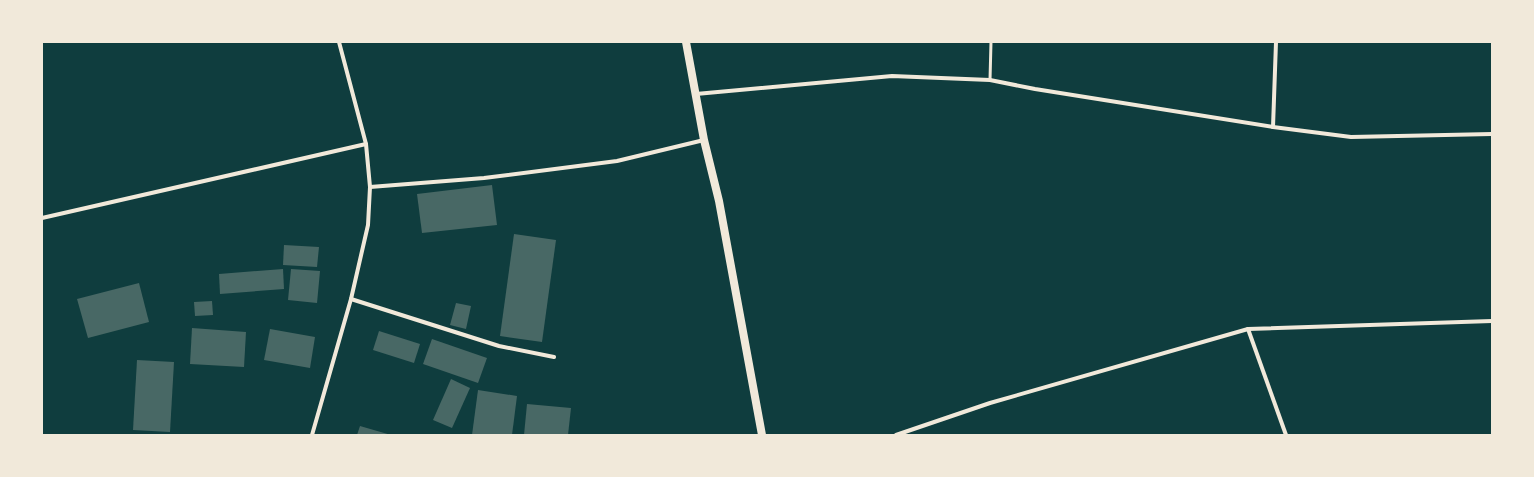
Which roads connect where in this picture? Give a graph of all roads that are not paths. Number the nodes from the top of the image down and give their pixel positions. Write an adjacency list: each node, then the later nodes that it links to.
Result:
1 (339, 42): 10 (street)
2 (686, 42): 6 (main road)
3 (991, 42): 5 (lane)
4 (1276, 42): 7 (street)
5 (990, 80): 6 (street); 7 (street)
6 (695, 94): 9 (main road)
7 (1273, 127): 8 (street)
8 (1492, 134)
9 (704, 140): 11 (street); 18 (main road)
10 (366, 144): 11 (street); 12 (street)
11 (370, 187): 13 (street)
12 (42, 218)
13 (351, 299): 16 (street); 17 (street)
14 (1492, 321): 15 (street)
15 (1248, 328): 19 (street); 20 (street)
16 (554, 357)
17 (312, 435)
18 (762, 435)
19 (896, 435)
20 (1286, 435)

